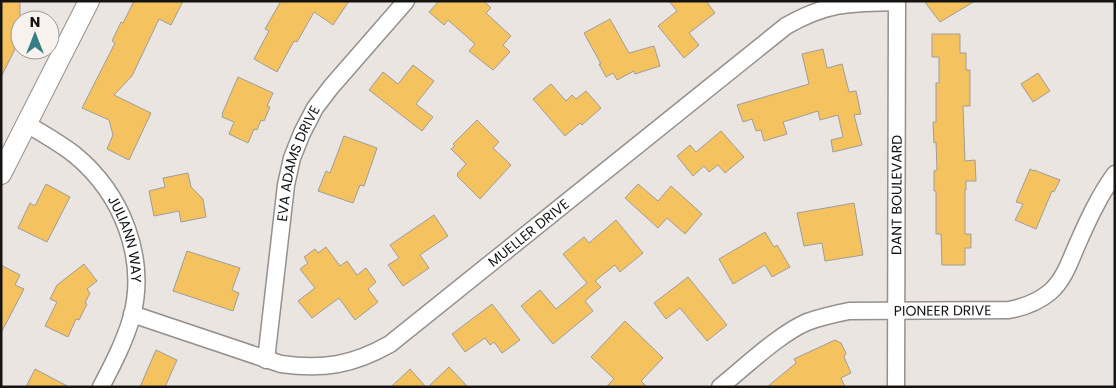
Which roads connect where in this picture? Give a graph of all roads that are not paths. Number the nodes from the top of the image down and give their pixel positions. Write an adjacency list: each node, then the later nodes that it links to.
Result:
1 (89, 1): 4 (street)
2 (406, 1): 9 (street, EVA ADAMS DRIVE)
3 (897, 2): 7 (street, DANT BOULEVARD); 9 (street, MUELLER DRIVE)
4 (27, 124): 5 (street); 8 (street, JULIANN WAY)
5 (1, 174)
6 (1115, 174): 7 (street, PIONEER DRIVE)
7 (897, 310): 11 (street, PIONEER DRIVE); 12 (street, DANT BOULEVARD)
8 (132, 314): 9 (street, MUELLER DRIVE); 10 (street, JULIANN WAY)
9 (266, 360)
10 (101, 387)
11 (720, 387)
12 (896, 387)

